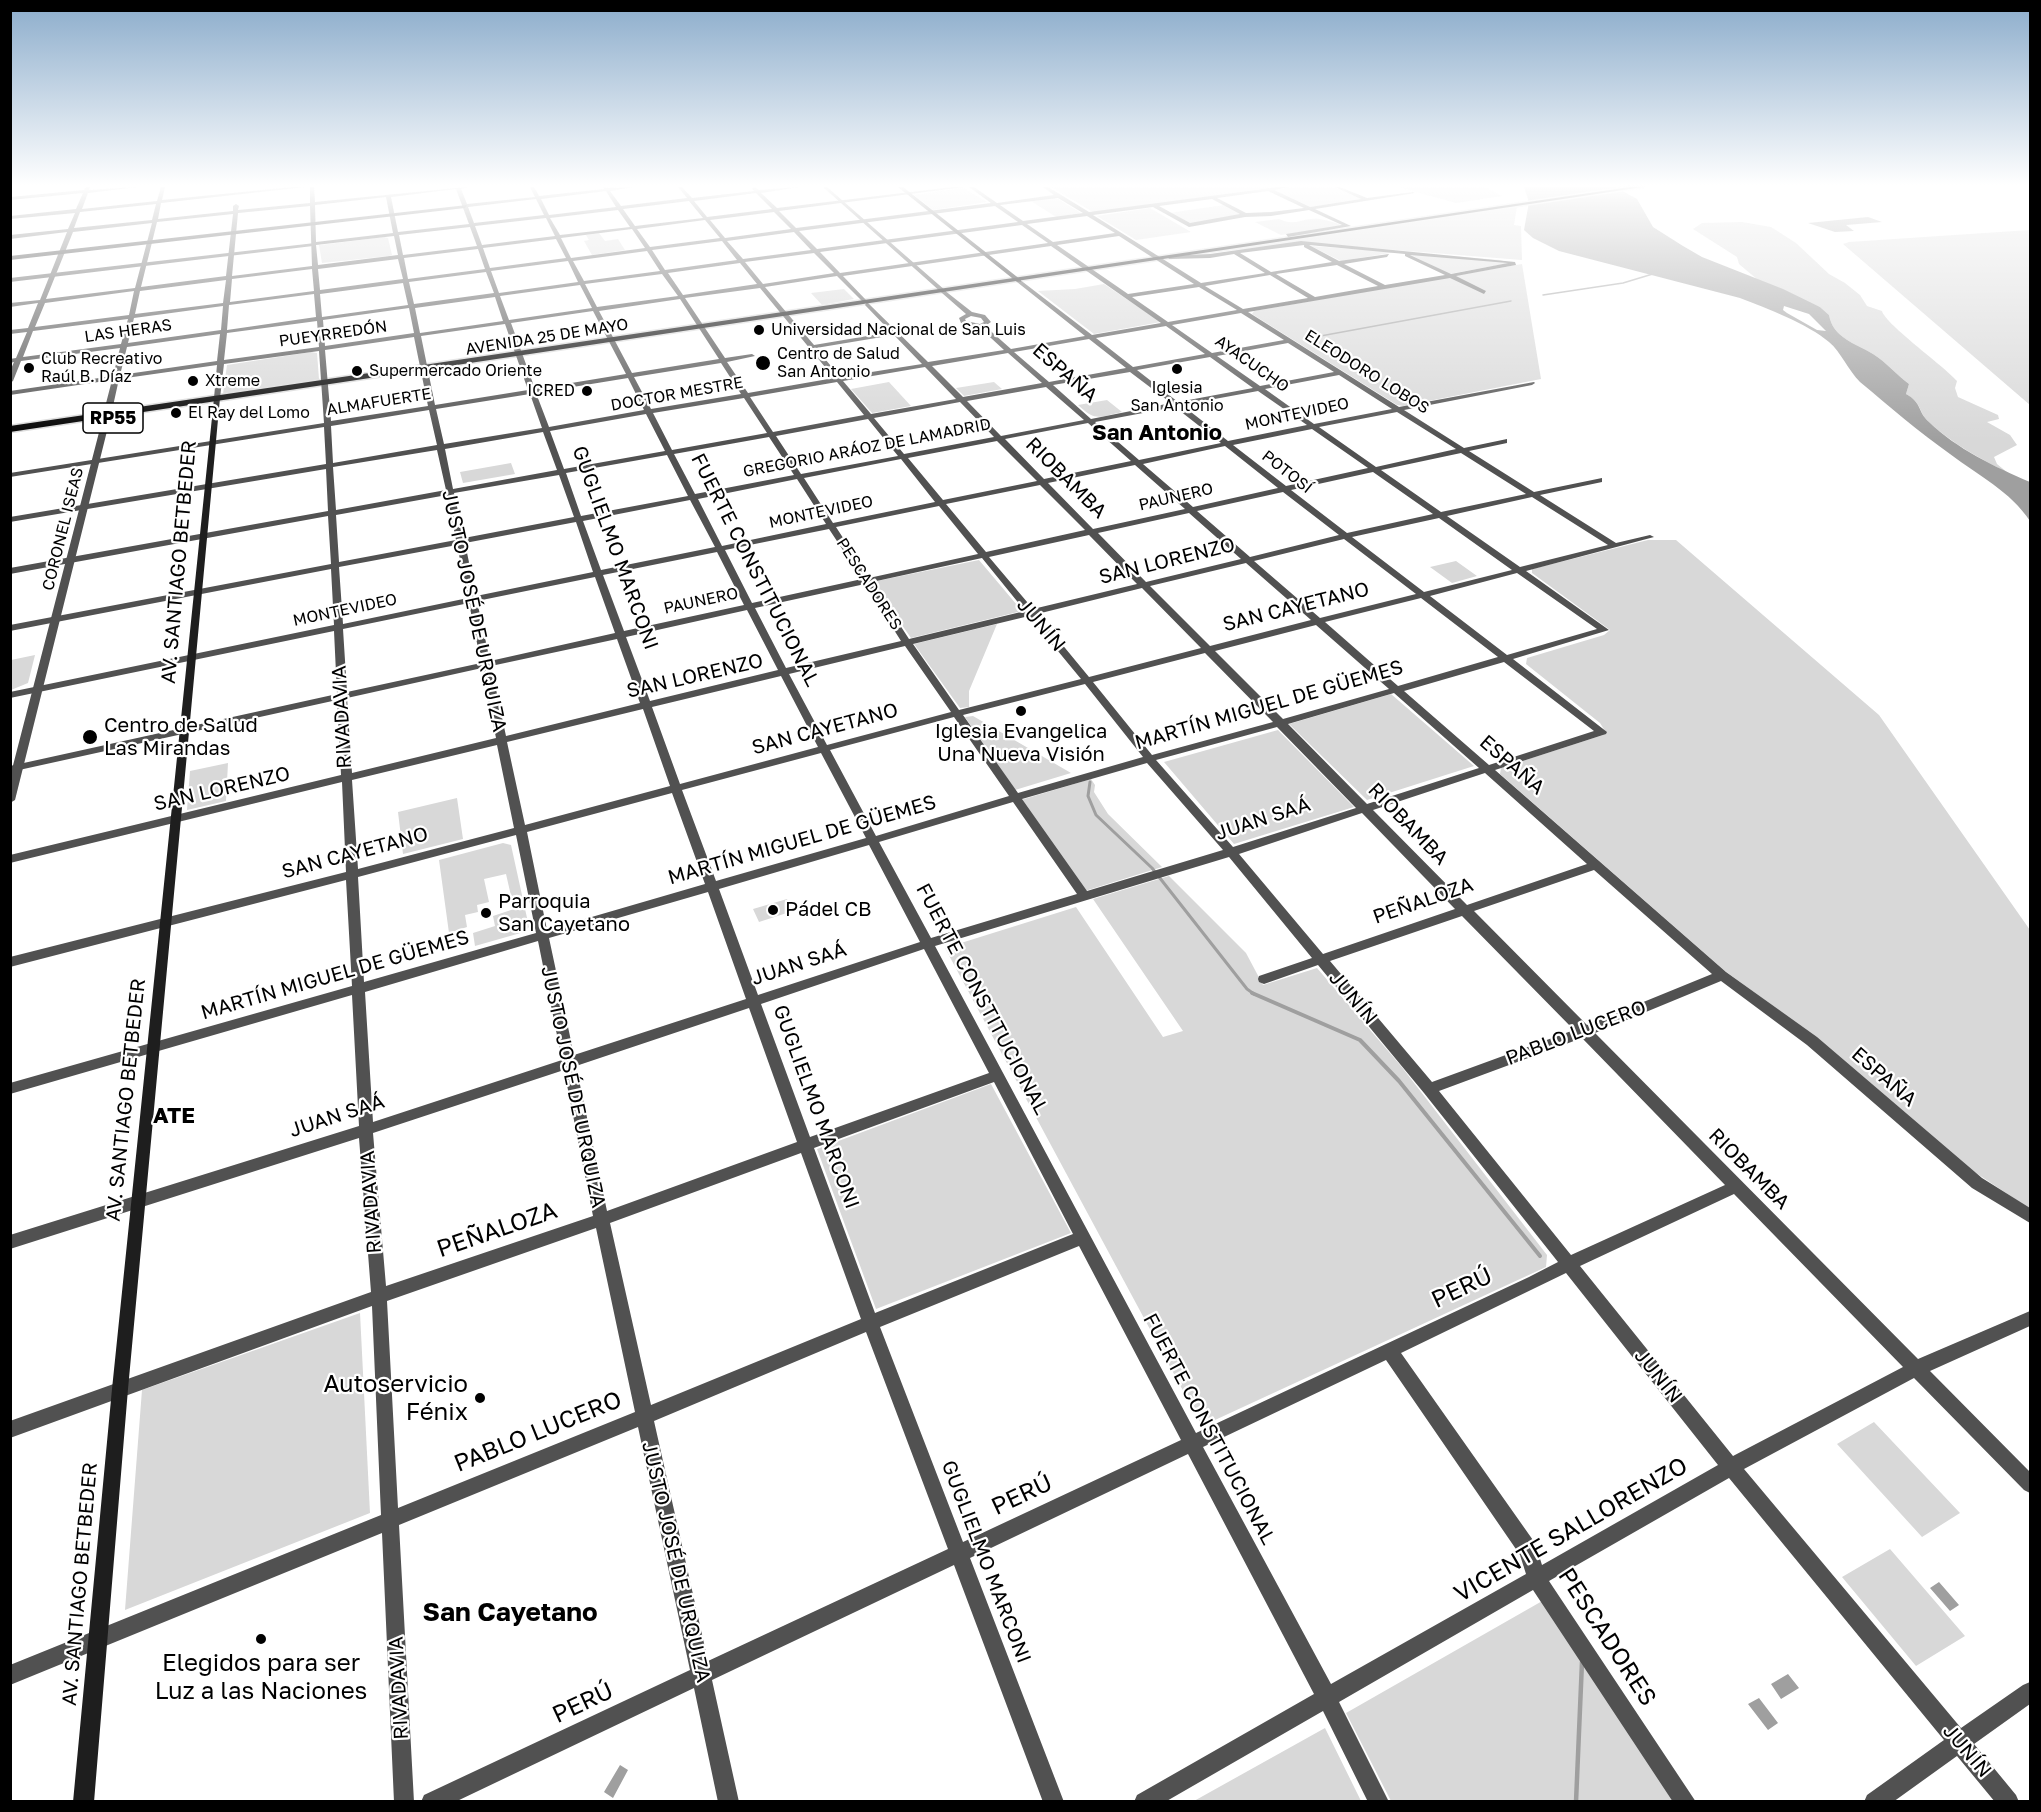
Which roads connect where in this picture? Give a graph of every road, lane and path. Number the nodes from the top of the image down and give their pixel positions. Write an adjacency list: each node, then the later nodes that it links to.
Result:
1 (54, 272): 26 (street)
2 (84, 272): 26 (street)
3 (141, 272): 37 (street, CORONEL ISEAS)
4 (229, 272): 29 (street)
5 (280, 272): 29 (street)
6 (316, 272): 39 (street, RIVADAVIA)
7 (403, 272): 31 (street, JUSTO JOSÉ DE URQUIZA)
8 (476, 272): 31 (street)
9 (490, 272): 41 (street, GUGLIELMO MARCONI)
10 (577, 272): 33 (street, FUERTE CONSTITUCIONAL)
11 (665, 272): 12 (street, LAS HERAS); 33 (street, LAS HERAS); 43 (street, PESCADORES)
12 (668, 272)
13 (748, 272): 35 (street, JUNÍN)
14 (836, 272): 27 (street, RIOBAMBA)
15 (862, 272): 27 (street, PUEYRREDÓN)
16 (921, 272): 38 (street, ESPAÑA)
17 (1007, 272): 32 (main road, POTOSÍ)
18 (1072, 272): 32 (main road, AVENIDA 25 DE MAYO / RP55)
19 (1093, 272): 42 (street, AYACUCHO)
20 (1180, 272): 34 (street, ELEODORO LOBOS)
21 (1281, 272): 25 (street)
22 (1354, 272): 36 (street)
23 (1440, 272): 28 (street)
24 (1473, 272): 28 (street, DOCTOR MESTRE)
25 (1271, 273): 34 (street); 44 (street)
26 (53, 275): 30 (street); 45 (street)
27 (839, 275): 35 (street, PUEYRREDÓN); 46 (street, RIOBAMBA)
28 (1449, 276): 36 (street, DOCTOR MESTRE); 40 (street)
29 (229, 278): 37 (street); 47 (street)
30 (10, 280)
31 (405, 280): 39 (street); 49 (street, JUSTO JOSÉ DE URQUIZA)
32 (1017, 280): 38 (main road, AVENIDA 25 DE MAYO / RP55); 63 (street, POTOSÍ)
33 (583, 283): 41 (street, LAS HERAS); 50 (street, FUERTE CONSTITUCIONAL)
34 (1200, 284): 42 (street); 51 (street, ELEODORO LOBOS)
35 (761, 286): 43 (street, PUEYRREDÓN); 52 (street, JUNÍN)
36 (1384, 287): 44 (street, DOCTOR MESTRE)
37 (137, 289): 45 (street); 53 (street, CORONEL ISEAS)
38 (943, 291): 46 (main road, AVENIDA 25 DE MAYO / RP55); 69 (street, ESPAÑA)
39 (317, 292): 47 (street); 54 (street, RIVADAVIA)
40 (1484, 292)
41 (498, 295): 49 (street, LAS HERAS); 55 (street, GUGLIELMO MARCONI)
42 (1128, 296): 56 (street, AYACUCHO)
43 (682, 298): 50 (street, PUEYRREDÓN); 57 (street, PESCADORES)
44 (1314, 299): 51 (street, DOCTOR MESTRE)
45 (43, 301): 48 (street); 58 (street)
46 (865, 303): 52 (main road, AVENIDA 25 DE MAYO / RP55); 61 (street, RIOBAMBA)
47 (226, 304): 53 (street); 60 (street)
48 (10, 305)
49 (411, 307): 54 (street, LAS HERAS); 62 (street, JUSTO JOSÉ DE URQUIZA)
50 (596, 310): 55 (street, PUEYRREDÓN); 64 (street, FUERTE CONSTITUCIONAL)
51 (1242, 311): 56 (street, DOCTOR MESTRE); 65 (street, ELEODORO LOBOS)
52 (785, 315): 57 (main road, AVENIDA 25 DE MAYO / RP55); 67 (street, JUNÍN)
53 (130, 317): 58 (street); 66 (street, CORONEL ISEAS)
54 (319, 319): 60 (street, LAS HERAS); 68 (street, RIVADAVIA)
55 (508, 322): 62 (street, PUEYRREDÓN); 70 (street, GUGLIELMO MARCONI)
56 (1168, 324): 63 (street, DOCTOR MESTRE); 71 (street, AYACUCHO)
57 (701, 327): 64 (main road, AVENIDA 25 DE MAYO / RP55); 75 (street, PESCADORES)
58 (32, 329): 59 (street); 73 (street)
59 (10, 332)
60 (224, 332): 66 (street, LAS HERAS); 76 (street)
61 (894, 333): 67 (street); 77 (street, RIOBAMBA)
62 (417, 336): 68 (street, PUEYRREDÓN); 78 (street, JUSTO JOSÉ DE URQUIZA)
63 (1090, 337): 69 (street, DOCTOR MESTRE); 79 (street, POTOSÍ)
64 (612, 341): 70 (main road, AVENIDA 25 DE MAYO / RP55); 81 (street, FUERTE CONSTITUCIONAL)
65 (1289, 341): 71 (street); 80 (street, ELEODORO LOBOS)
66 (123, 346): 73 (street, LAS HERAS); 82 (street, CORONEL ISEAS)
67 (812, 347): 83 (street, JUNÍN)
68 (322, 349): 76 (street, PUEYRREDÓN); 86 (street, RIVADAVIA)
69 (1010, 351): 77 (street, DOCTOR MESTRE); 87 (street, ESPAÑA)
70 (521, 355): 78 (main road, AVENIDA 25 DE MAYO / RP55); 89 (street, GUGLIELMO MARCONI)
71 (1212, 355): 79 (street); 88 (street, AYACUCHO)
72 (752, 356): 75 (street, ALMAFUERTE)
73 (18, 360): 74 (street, LAS HERAS); 84 (street)
74 (10, 361)
75 (722, 361): 81 (street, ALMAFUERTE); 91 (street, PESCADORES)
76 (220, 363): 82 (street, PUEYRREDÓN); 92 (street)
77 (925, 365): 83 (street, DOCTOR MESTRE); 93 (street, RIOBAMBA)
78 (424, 369): 86 (main road, AVENIDA 25 DE MAYO / RP55); 95 (street, JUSTO JOSÉ DE URQUIZA)
79 (1131, 369): 87 (street); 94 (street, POTOSÍ)
80 (1340, 373): 88 (street, GREGORIO ARÁOZ DE LAMADRID); 96 (street, ELEODORO LOBOS)
81 (630, 375): 89 (street, ALMAFUERTE); 97 (street, FUERTE CONSTITUCIONAL)
82 (116, 378): 90 (street, PUEYRREDÓN); 98 (street, CORONEL ISEAS)
83 (839, 380): 91 (street, DOCTOR MESTRE); 99 (street, JUNÍN)
84 (10, 381)
85 (1532, 383): 96 (street, MONTEVIDEO)
86 (325, 384): 92 (main road, AVENIDA 25 DE MAYO / RP55); 101 (street, RIVADAVIA)
87 (1049, 384): 93 (street); 100 (street, ESPAÑA)
88 (1261, 389): 94 (street, GREGORIO ARÁOZ DE LAMADRID); 102 (street, AYACUCHO)
89 (534, 390): 95 (street, ALMAFUERTE); 104 (street, GUGLIELMO MARCONI)
90 (10, 393)
91 (746, 396): 97 (street, DOCTOR MESTRE); 106 (street, PESCADORES)
92 (217, 400): 98 (main road, AVENIDA 25 DE MAYO / RP55); 109 (main road, AV. SANTIAGO BETBEDER)
93 (960, 400): 99 (street); 107 (street, RIOBAMBA)
94 (1177, 404): 100 (street, GREGORIO ARÁOZ DE LAMADRID); 110 (street, POTOSÍ)
95 (432, 407): 101 (street, ALMAFUERTE); 111 (street, JUSTO JOSÉ DE URQUIZA)
96 (1396, 409): 102 (street, MONTEVIDEO); 112 (street, ELEODORO LOBOS)
97 (651, 412): 104 (street, DOCTOR MESTRE); 113 (street, FUERTE CONSTITUCIONAL)
98 (106, 417): 103 (main road, AVENIDA 25 DE MAYO / RP55); 105 (main road, AVENIDA 25 DE MAYO / RP55); 115 (street, CORONEL ISEAS)
99 (870, 417): 106 (street); 114 (street, JUNÍN)
100 (1090, 421): 107 (street, GREGORIO ARÁOZ DE LAMADRID); 116 (street, ESPAÑA)
101 (326, 424): 109 (street, ALMAFUERTE); 117 (street, RIVADAVIA)
102 (1314, 426): 110 (street, MONTEVIDEO); 118 (street, AYACUCHO)
103 (10, 429)
104 (548, 429): 111 (street, DOCTOR MESTRE); 119 (street, GUGLIELMO MARCONI)
105 (10, 434)
106 (770, 434): 113 (street); 121 (street, PESCADORES)
107 (998, 439): 114 (street, GREGORIO ARÁOZ DE LAMADRID); 123 (street, RIOBAMBA)
108 (1504, 441): 112 (street, PAUNERO)
109 (213, 442): 115 (street, ALMAFUERTE); 124 (main road, AV. SANTIAGO BETBEDER)
110 (1227, 444): 116 (street, MONTEVIDEO); 125 (street, POTOSÍ)
111 (440, 448): 117 (street, DOCTOR MESTRE); 126 (street, JUSTO JOSÉ DE URQUIZA)
112 (1462, 450): 118 (street, PAUNERO); 127 (street, ELEODORO LOBOS)
113 (671, 452): 119 (street); 128 (street, FUERTE CONSTITUCIONAL)
114 (903, 457): 121 (street, GREGORIO ARÁOZ DE LAMADRID); 129 (street, JUNÍN)
115 (95, 461): 120 (street, ALMAFUERTE); 130 (street, CORONEL ISEAS)
116 (1138, 462): 123 (street, MONTEVIDEO); 131 (street, ESPAÑA)
117 (329, 466): 124 (street, DOCTOR MESTRE); 132 (street, RIVADAVIA)
118 (1375, 468): 125 (street, PAUNERO); 133 (street, AYACUCHO)
119 (563, 471): 126 (street); 134 (street, GUGLIELMO MARCONI)
120 (10, 475)
121 (798, 477): 128 (street, GREGORIO ARÁOZ DE LAMADRID); 136 (street, PESCADORES)
122 (1599, 480): 127 (street, SAN LORENZO)
123 (1041, 482): 129 (street, MONTEVIDEO); 137 (street, RIOBAMBA)
124 (208, 486): 130 (street, DOCTOR MESTRE); 138 (main road, AV. SANTIAGO BETBEDER)
125 (1283, 488): 131 (street, PAUNERO); 139 (street, POTOSÍ)
126 (449, 492): 132 (street); 141 (street, JUSTO JOSÉ DE URQUIZA)
127 (1533, 495): 133 (street, SAN LORENZO); 142 (street, ELEODORO LOBOS)
128 (693, 497): 134 (street, GREGORIO ARÁOZ DE LAMADRID); 143 (street, FUERTE CONSTITUCIONAL)
129 (940, 502): 136 (street, MONTEVIDEO); 144 (street, JUNÍN)
130 (84, 507): 135 (street, DOCTOR MESTRE); 145 (street, CORONEL ISEAS)
131 (1192, 509): 137 (street, PAUNERO); 146 (street, ESPAÑA)
132 (331, 513): 138 (street); 147 (street, RIVADAVIA)
133 (1441, 515): 139 (street, SAN LORENZO); 148 (street, AYACUCHO)
134 (580, 519): 141 (street, GREGORIO ARÁOZ DE LAMADRID); 150 (street, GUGLIELMO MARCONI)
135 (10, 520)
136 (830, 525): 143 (street, MONTEVIDEO); 151 (street, PESCADORES)
137 (1090, 532): 144 (street, PAUNERO); 152 (street, RIOBAMBA)
138 (203, 536): 145 (street); 153 (main road, AV. SANTIAGO BETBEDER)
139 (1346, 536): 146 (street, SAN LORENZO); 154 (street, POTOSÍ)
140 (1650, 537): 142 (street, SAN CAYETANO)
141 (460, 541): 147 (street, GREGORIO ARÁOZ DE LAMADRID); 155 (street, JUSTO JOSÉ DE URQUIZA)
142 (1613, 545): 148 (street, SAN CAYETANO)
143 (720, 548): 150 (street, MONTEVIDEO); 156 (street, FUERTE CONSTITUCIONAL)
144 (984, 555): 151 (street, PAUNERO); 157 (street, JUNÍN)
145 (70, 560): 149 (street); 158 (street, CORONEL ISEAS)
146 (1250, 560): 152 (street, SAN LORENZO); 159 (street, ESPAÑA)
147 (334, 567): 153 (street, GREGORIO ARÁOZ DE LAMADRID); 160 (street, RIVADAVIA)
148 (1520, 569): 154 (street, SAN CAYETANO); 162 (street, AYACUCHO)
149 (10, 571)
150 (600, 572): 155 (street, MONTEVIDEO); 163 (street, GUGLIELMO MARCONI)
151 (866, 580): 156 (street, PAUNERO); 164 (street, PESCADORES)
152 (1144, 586): 157 (street, SAN LORENZO); 165 (street, RIOBAMBA)
153 (197, 592): 158 (street, GREGORIO ARÁOZ DE LAMADRID); 166 (main road, AV. SANTIAGO BETBEDER)
154 (1424, 595): 159 (street, SAN CAYETANO); 167 (street, POTOSÍ)
155 (472, 598): 160 (street, MONTEVIDEO); 168 (street, JUSTO JOSÉ DE URQUIZA)
156 (749, 606): 163 (street, PAUNERO); 169 (street, FUERTE CONSTITUCIONAL)
157 (1032, 613): 164 (street, SAN LORENZO); 170 (street, JUNÍN)
158 (56, 619): 161 (street, GREGORIO ARÁOZ DE LAMADRID); 171 (street, CORONEL ISEAS)
159 (1319, 621): 165 (street, SAN CAYETANO); 172 (street, ESPAÑA)
160 (337, 627): 166 (street, MONTEVIDEO); 174 (street, RIVADAVIA)
161 (10, 628)
162 (1604, 630): 167 (street, MARTÍN MIGUEL DE GÜEMES)
163 (622, 634): 168 (street, PAUNERO); 175 (street, GUGLIELMO MARCONI)
164 (907, 642): 169 (street, SAN LORENZO); 176 (street, PESCADORES)
165 (1207, 650): 170 (street, SAN CAYETANO); 177 (street, RIOBAMBA)
166 (192, 657): 171 (street, MONTEVIDEO); 178 (main road, AV. SANTIAGO BETBEDER)
167 (1507, 658): 172 (street, MARTÍN MIGUEL DE GÜEMES); 179 (street, POTOSÍ)
168 (486, 664): 174 (street, PAUNERO); 180 (street, JUSTO JOSÉ DE URQUIZA)
169 (784, 673): 175 (street, SAN LORENZO); 181 (street, FUERTE CONSTITUCIONAL)
170 (1087, 680): 176 (street, SAN CAYETANO); 182 (street, JUNÍN)
171 (38, 689): 173 (street, MONTEVIDEO); 183 (street, CORONEL ISEAS)
172 (1397, 690): 177 (street, MARTÍN MIGUEL DE GÜEMES); 184 (street, ESPAÑA)
173 (10, 695)
174 (341, 697): 178 (street, PAUNERO); 185 (street, RIVADAVIA)
175 (648, 705): 180 (street, SAN LORENZO); 186 (street, GUGLIELMO MARCONI)
176 (958, 713): 181 (street, SAN CAYETANO); 187 (street, PESCADORES)
177 (1280, 723): 182 (street, MARTÍN MIGUEL DE GÜEMES); 189 (street, RIOBAMBA)
178 (186, 731): 183 (street, PAUNERO); 190 (main road, AV. SANTIAGO BETBEDER)
179 (1602, 732): 184 (street, JUAN SAÁ)
180 (502, 741): 185 (street, SAN LORENZO); 191 (street, JUSTO JOSÉ DE URQUIZA)
181 (824, 750): 186 (street, SAN CAYETANO); 192 (street, FUERTE CONSTITUCIONAL)
182 (1149, 759): 187 (street, MARTÍN MIGUEL DE GÜEMES); 193 (street, JUNÍN)
183 (15, 768): 188 (street, CORONEL ISEAS)
184 (1487, 769): 189 (street, JUAN SAÁ); 195 (street, ESPAÑA)
185 (345, 777): 190 (street, SAN LORENZO); 196 (street, RIVADAVIA)
186 (677, 787): 191 (street, SAN CAYETANO); 197 (street, GUGLIELMO MARCONI)
187 (1014, 798): 192 (street, MARTÍN MIGUEL DE GÜEMES); 198 (street, PESCADORES)
188 (10, 800)
189 (1365, 808): 193 (street, JUAN SAÁ); 199 (street, RIOBAMBA)
190 (177, 818): 194 (street, SAN LORENZO); 200 (main road, AV. SANTIAGO BETBEDER)
191 (520, 830): 196 (street, SAN CAYETANO); 201 (street, JUSTO JOSÉ DE URQUIZA)
192 (874, 840): 197 (street, MARTÍN MIGUEL DE GÜEMES); 202 (street, FUERTE CONSTITUCIONAL)
193 (1231, 852): 198 (street, JUAN SAÁ); 203 (street, JUNÍN)
194 (10, 859)
195 (1596, 865): 199 (street, PEÑALOZA); 205 (street, ESPAÑA)
196 (351, 875): 200 (street, SAN CAYETANO); 207 (street, RIVADAVIA)
197 (713, 887): 201 (street, MARTÍN MIGUEL DE GÜEMES); 208 (street, GUGLIELMO MARCONI)
198 (1084, 896): 202 (street, JUAN SAÁ)
199 (1462, 910): 203 (street, PEÑALOZA); 209 (street, RIOBAMBA)
200 (166, 923): 204 (street, SAN CAYETANO); 210 (main road, AV. SANTIAGO BETBEDER)
201 (541, 936): 207 (street, MARTÍN MIGUEL DE GÜEMES); 211 (street, JUSTO JOSÉ DE URQUIZA)
202 (929, 944): 208 (street, JUAN SAÁ); 212 (street, FUERTE CONSTITUCIONAL)
203 (1320, 958): 206 (street, PEÑALOZA); 214 (street, JUNÍN)
204 (10, 962)
205 (1722, 975): 209 (street, PABLO LUCERO); 219 (street, ESPAÑA)
206 (1264, 979)
207 (358, 989): 210 (street, MARTÍN MIGUEL DE GÜEMES); 215 (street, RIVADAVIA)
208 (754, 1000): 211 (street, JUAN SAÁ); 216 (street, GUGLIELMO MARCONI)
209 (1584, 1032): 214 (street, PABLO LUCERO); 217 (street, RIOBAMBA)
210 (153, 1048): 213 (street, MARTÍN MIGUEL DE GÜEMES); 218 (main road, AV. SANTIAGO BETBEDER)
211 (570, 1062): 215 (street, JUAN SAÁ); 220 (street, JUSTO JOSÉ DE URQUIZA)
212 (998, 1075): 216 (street, PEÑALOZA); 221 (street, FUERTE CONSTITUCIONAL)
213 (10, 1089)
214 (1429, 1089): 223 (street, JUNÍN)
215 (366, 1130): 218 (street, JUAN SAÁ); 224 (street, RIVADAVIA)
216 (806, 1145): 220 (street, PEÑALOZA); 226 (street, GUGLIELMO MARCONI)
217 (1737, 1186): 223 (street, PERÚ); 228 (street, RIOBAMBA)
218 (138, 1202): 222 (street, JUAN SAÁ); 229 (main road, AV. SANTIAGO BETBEDER)
219 (2031, 1216)
220 (601, 1220): 224 (street, PEÑALOZA); 230 (street, JUSTO JOSÉ DE URQUIZA)
221 (1084, 1237): 226 (street, PABLO LUCERO); 232 (street, FUERTE CONSTITUCIONAL)
222 (10, 1242)
223 (1568, 1264): 227 (street, PERÚ); 233 (street, JUNÍN)
224 (378, 1296): 229 (street, PEÑALOZA); 235 (street, RIVADAVIA)
225 (2031, 1318): 228 (street, VICENTE SALLORENZO)
226 (870, 1322): 230 (street, PABLO LUCERO); 236 (street, GUGLIELMO MARCONI)
227 (1389, 1350): 232 (street, PERÚ); 237 (street, PESCADORES)
228 (1915, 1369): 233 (street, VICENTE SALLORENZO); 234 (street, RIOBAMBA)
229 (120, 1389): 231 (street, PEÑALOZA); 238 (main road, AV. SANTIAGO BETBEDER)
230 (644, 1417): 235 (street, PABLO LUCERO); 240 (street, JUSTO JOSÉ DE URQUIZA)
231 (10, 1430)
232 (1193, 1444): 236 (street, PERÚ); 242 (street, FUERTE CONSTITUCIONAL)
233 (1731, 1467): 237 (street, VICENTE SALLORENZO); 243 (street, JUNÍN)
234 (2031, 1484)
235 (391, 1518): 238 (street, PABLO LUCERO); 245 (street, RIVADAVIA)
236 (958, 1553): 240 (street, PERÚ); 248 (street, GUGLIELMO MARCONI)
237 (1537, 1579): 242 (street, VICENTE SALLORENZO); 251 (street, PESCADORES)
238 (98, 1637): 239 (street, PABLO LUCERO); 244 (main road, AV. SANTIAGO BETBEDER)
239 (10, 1674)
240 (701, 1676): 246 (street, PERÚ); 247 (street, JUSTO JOSÉ DE URQUIZA)
241 (2031, 1692): 243 (street)
242 (1327, 1698): 249 (street, VICENTE SALLORENZO); 250 (street, FUERTE CONSTITUCIONAL)
243 (1959, 1740): 252 (street); 253 (street, JUNÍN)
244 (83, 1802)
245 (404, 1802)
246 (431, 1802)
247 (729, 1802)
248 (1054, 1802)
249 (1144, 1802)
250 (1379, 1802)
251 (1686, 1802)
252 (1874, 1802)
253 (2009, 1802)

